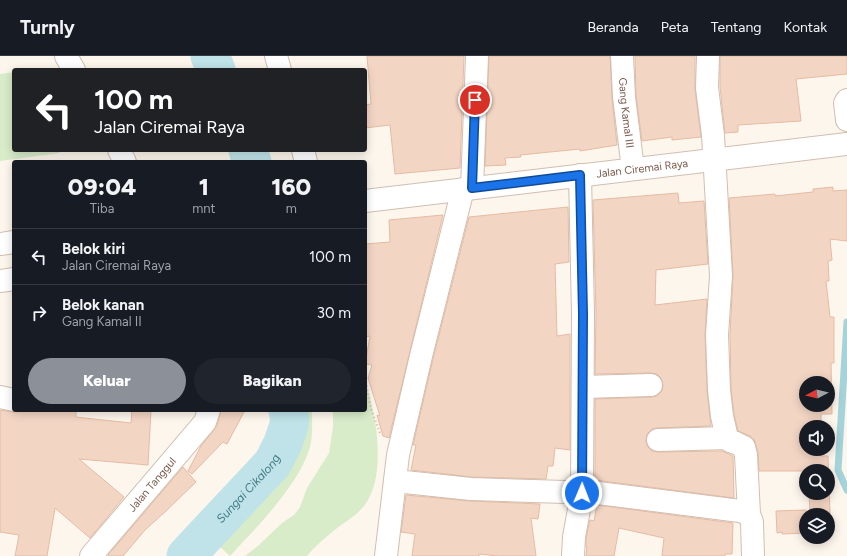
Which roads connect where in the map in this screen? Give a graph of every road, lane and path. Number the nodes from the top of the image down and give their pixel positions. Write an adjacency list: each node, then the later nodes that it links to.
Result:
1 (66, 56): 6 (street)
2 (276, 56): 7 (street)
3 (477, 56): 14 (street)
4 (622, 56): 12 (street, Gang Kamal III)
5 (708, 56): 11 (street)
6 (73, 68)
7 (279, 68)
8 (847, 100): 9 (street)
9 (847, 120)
10 (847, 144): 11 (street, Jalan Ciremai Raya)
11 (713, 160): 12 (street, Jalan Ciremai Raya); 26 (street)
12 (632, 169): 13 (street, Jalan Ciremai Raya)
13 (580, 175): 14 (street, Jalan Ciremai Raya); 21 (street)
14 (468, 189): 15 (street, Jalan Ciremai Raya); 28 (street)
15 (367, 201)
16 (12, 242): 17 (street)
17 (0, 244)
18 (12, 279): 19 (street)
19 (0, 281)
20 (651, 385): 21 (street)
21 (583, 387): 30 (street)
22 (367, 388): 28 (path)
23 (0, 397): 24 (street)
24 (12, 400)
25 (208, 412): 32 (street, Jalan Tanggul)
26 (727, 438): 27 (street); 31 (street)
27 (658, 440)
28 (398, 455): 29 (street)
29 (395, 481): 30 (street); 33 (street)
30 (582, 493): 31 (street); 34 (street)
31 (749, 514): 35 (street)
32 (91, 556)
33 (386, 556)
34 (573, 556)
35 (753, 556)

